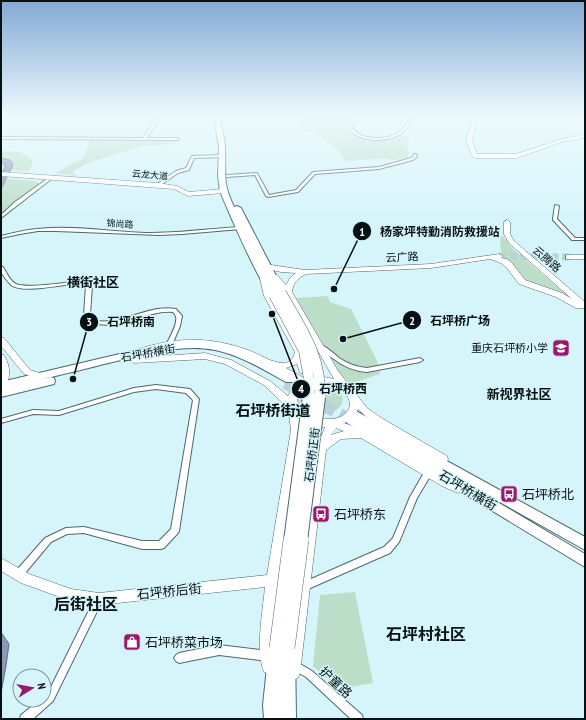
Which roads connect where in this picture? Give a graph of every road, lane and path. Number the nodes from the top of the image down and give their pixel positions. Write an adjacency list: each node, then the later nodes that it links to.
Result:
1 (222, 151): 8 (main road, 石坪桥正街)
2 (229, 151): 11 (main road, 石坪桥正街)
3 (474, 151): 7 (street)
4 (476, 151): 7 (street)
5 (533, 151): 7 (street)
6 (415, 154): 11 (street)
7 (476, 154)
8 (222, 156): 14 (street); 15 (main road, 石坪桥正街)
9 (1, 174): 10 (street, 云龙大道)
10 (16, 176): 12 (street, 云龙大道); 13 (street, 云龙大道); 14 (street, 云龙大道)
11 (227, 176): 26 (main road, 石坪桥正街)
12 (1, 177)
13 (48, 180): 15 (street, 云龙大道); 17 (street)
14 (158, 185): 15 (street, 云龙大道)
15 (223, 192): 19 (main road, 石坪桥正街)
16 (557, 206): 21 (street)
17 (1, 217)
18 (507, 222): 31 (street, 云腾路)
19 (240, 228): 20 (street, 锦尚路); 29 (main road, 石坪桥正街)
20 (1, 237)
21 (585, 238)
22 (499, 256): 25 (street, 云广路)
23 (569, 257): 24 (street)
24 (585, 257)
25 (490, 258): 28 (street, 云广路); 32 (street)
26 (267, 266): 28 (street); 30 (main road, 石坪桥正街)
27 (1, 268): 34 (street)
28 (292, 274): 30 (street)
29 (264, 279): 30 (main road, 石坪桥正街); 36 (street)
30 (281, 293): 35 (street); 66 (main road, 石坪桥正街, bridge)
31 (585, 306)
32 (585, 310)
33 (1, 340): 41 (street)
34 (169, 345): 38 (street); 40 (street)
35 (317, 345): 39 (street); 47 (street)
36 (299, 352): 40 (street); 45 (street)
37 (1, 357): 42 (street)
38 (134, 357): 43 (main road, 石坪桥横街); 44 (main road, 石坪桥横街); 48 (main road, 石坪桥横街); 50 (street)
39 (420, 360)
40 (272, 364): 45 (street)
41 (21, 366): 42 (street); 43 (street)
42 (7, 370): 46 (street)
43 (40, 376): 46 (main road, 石坪桥横街)
44 (288, 382)
45 (305, 383): 47 (street); 50 (street)
46 (1, 384)
47 (345, 387): 49 (street)
48 (1, 393)
49 (353, 395): 53 (street); 57 (street)
50 (293, 407): 53 (street); 63 (street)
51 (353, 418): 57 (main road, 石坪桥横街)
52 (1, 421): 62 (street)
53 (334, 423): 54 (street); 55 (street)
54 (364, 435): 55 (street); 56 (street)
55 (320, 450): 64 (street)
56 (428, 473): 57 (street); 64 (street)
57 (477, 489): 58 (main road, 石坪桥横街); 60 (main road, 石坪桥横街)
58 (579, 537): 59 (main road, 石坪桥横街)
59 (585, 544)
60 (585, 561)
61 (1, 564): 62 (street, 石坪桥后街)
62 (18, 575): 65 (street, 石坪桥后街)
63 (272, 580): 65 (street, 石坪桥后街); 66 (street)
64 (305, 586): 68 (street)
65 (99, 599): 70 (street)
66 (277, 651): 67 (street); 69 (main road, 石坪桥正街)
67 (179, 658)
68 (294, 666): 69 (street); 71 (street, 护童路)
69 (280, 712)
70 (25, 719)
71 (358, 719)

